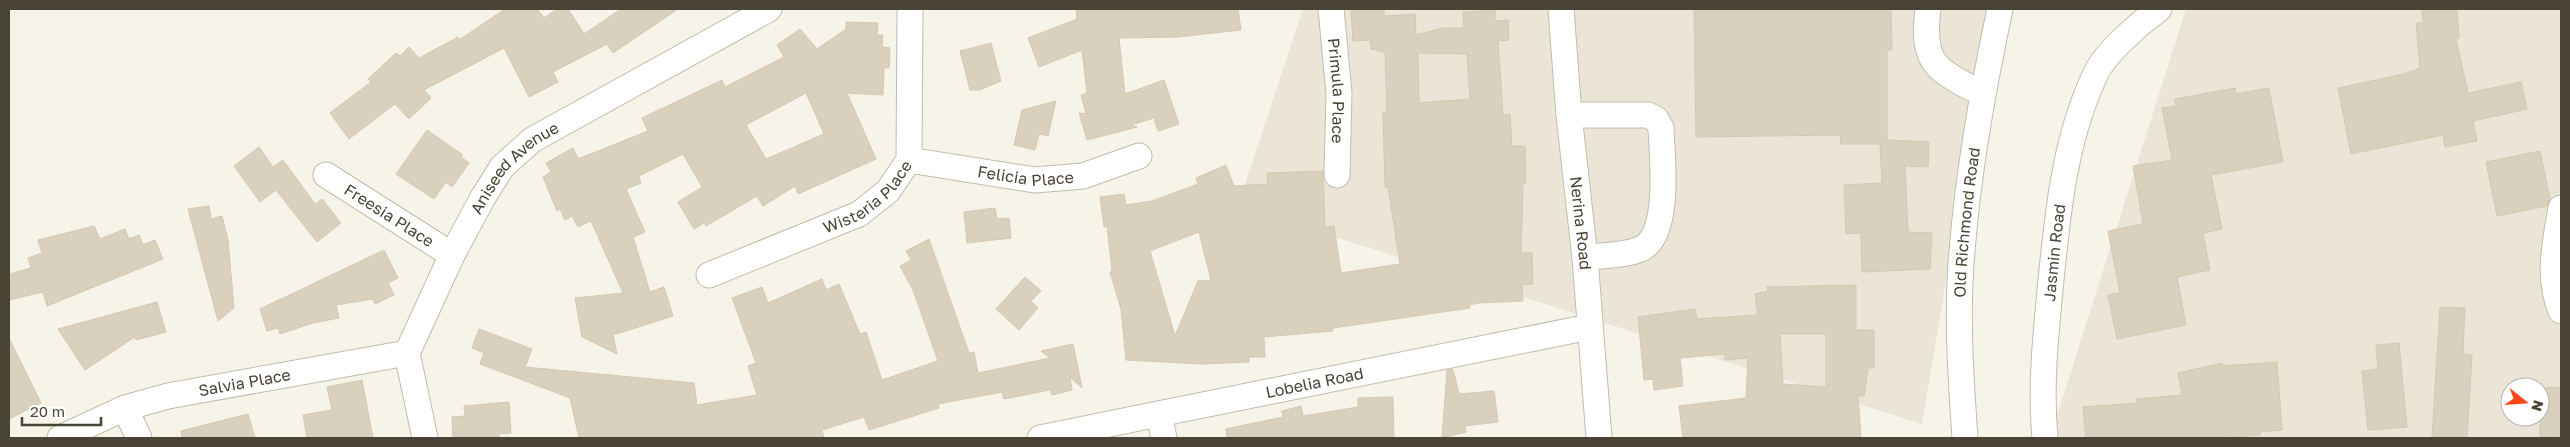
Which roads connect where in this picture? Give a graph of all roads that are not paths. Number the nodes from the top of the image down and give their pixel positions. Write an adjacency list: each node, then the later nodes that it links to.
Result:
1 (769, 9): 15 (street, Aniseed Avenue)
2 (911, 9): 11 (street, Wisteria Place)
3 (1331, 9): 13 (street, Primula Place)
4 (1562, 9): 9 (street, Nerina Road)
5 (1928, 9): 8 (street)
6 (2000, 9): 8 (street, Old Richmond Road)
7 (2159, 9): 30 (street, Jasmin Road)
8 (1982, 94): 29 (street, Old Richmond Road)
9 (1569, 115): 16 (street, Nerina Road); 16 (street)
10 (1139, 156): 11 (street, Felicia Place)
11 (909, 160): 17 (street, Wisteria Place)
12 (326, 175): 15 (street, Freesia Place)
13 (1337, 175)
14 (2561, 208): 18 (street)
15 (452, 255): 20 (street, Aniseed Avenue)
16 (1585, 258): 19 (street, Nerina Road)
17 (709, 275)
18 (2561, 311)
19 (1589, 327): 22 (street, Lobelia Road); 28 (street, Nerina Road)
20 (407, 353): 21 (street, Salvia Place); 25 (street)
21 (125, 408): 23 (street, Salvia Place); 24 (street)
22 (1159, 414): 26 (street, Lobelia Road); 27 (street)
23 (60, 438)
24 (139, 438)
25 (425, 438)
26 (1040, 438)
27 (1164, 438)
28 (1599, 438)
29 (1965, 438)
30 (2045, 438)

